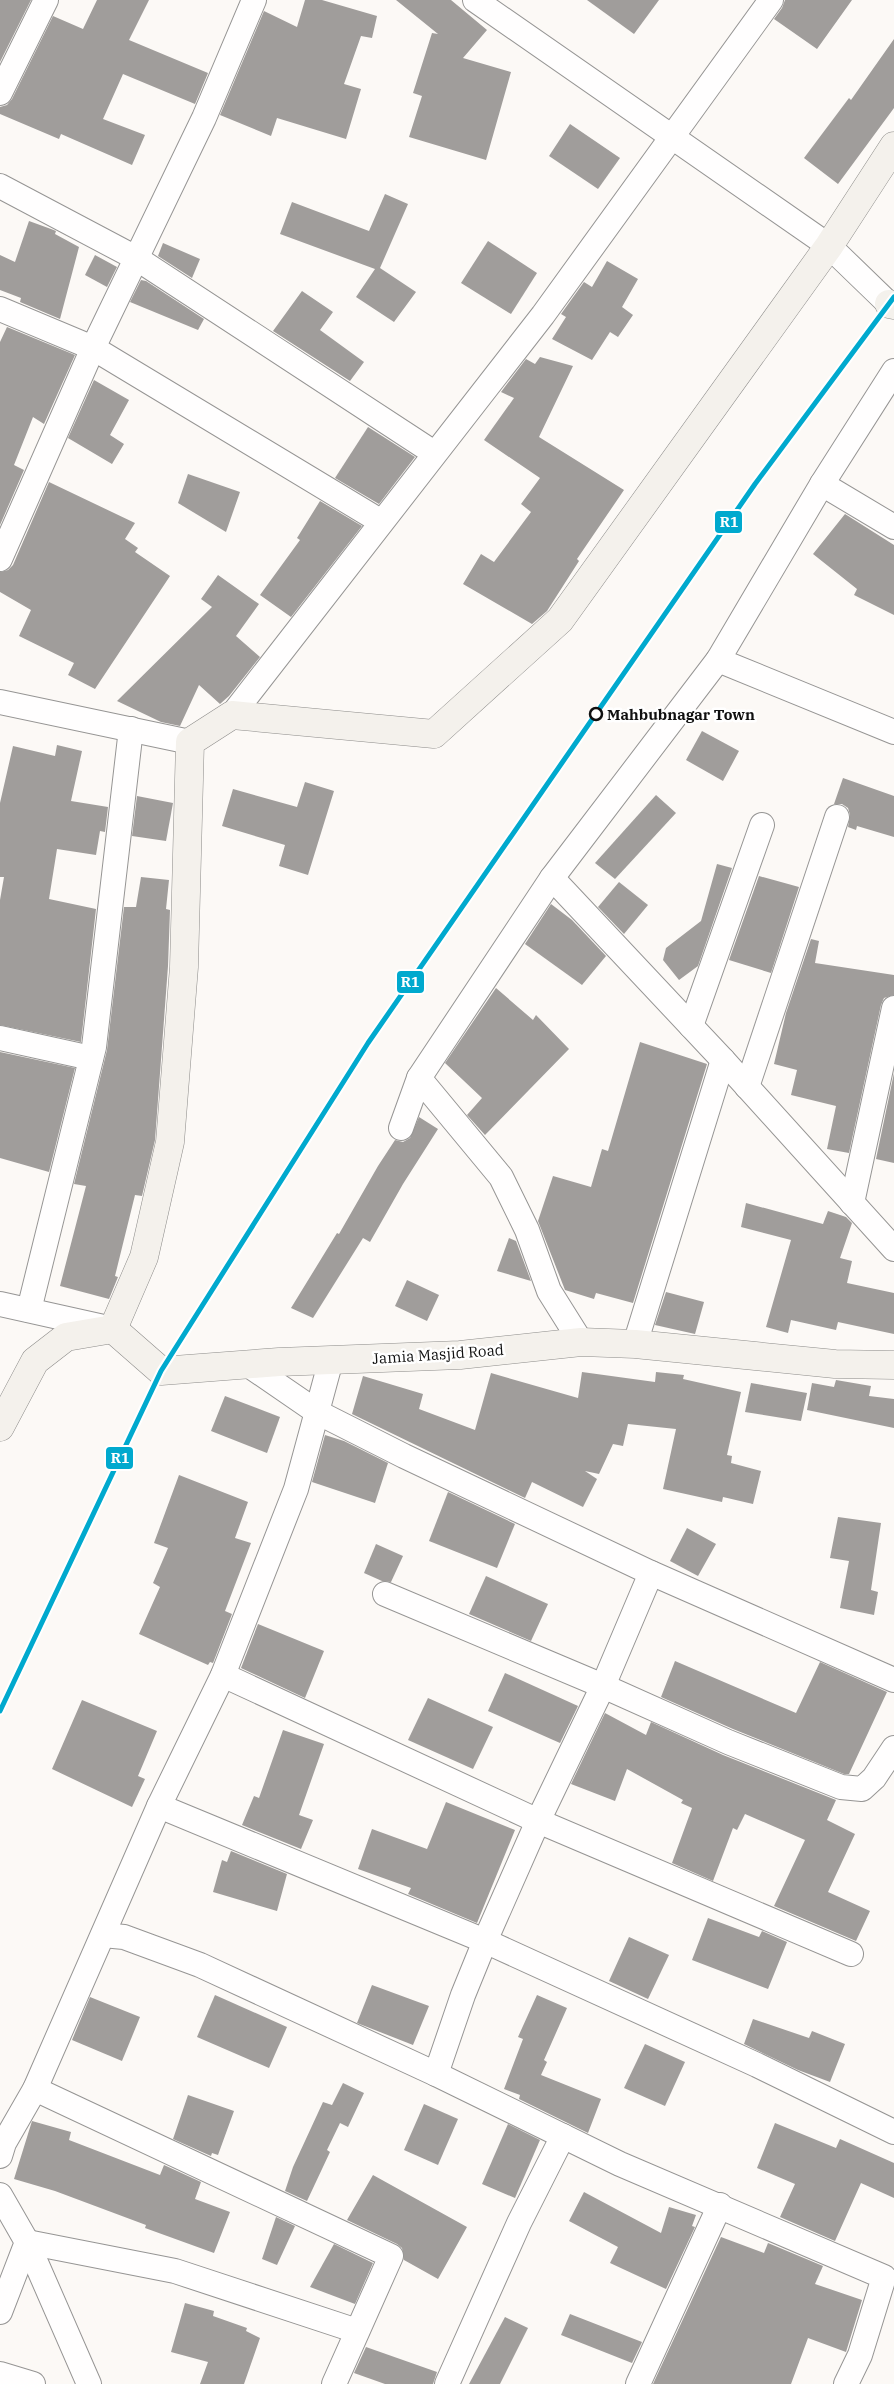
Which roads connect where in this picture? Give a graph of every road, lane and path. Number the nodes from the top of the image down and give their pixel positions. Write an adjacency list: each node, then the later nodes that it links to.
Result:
1 (46, 0): 5 (street)
2 (254, 0): 10 (street)
3 (475, 0): 6 (street)
4 (772, 0): 6 (street)
5 (0, 94)
6 (672, 137): 9 (street); 15 (street)
7 (894, 146): 9 (street)
8 (0, 186): 10 (street)
9 (829, 246): 11 (street); 22 (street)
10 (136, 258): 13 (street); 15 (street)
11 (892, 305)
12 (0, 309): 13 (street)
13 (93, 348): 17 (street); 19 (street)
14 (894, 371): 16 (street)
15 (434, 453): 17 (street)
16 (822, 484): 18 (street); 20 (street)
17 (380, 521): 22 (street)
18 (894, 527)
19 (0, 559)
20 (718, 660): 24 (street); 28 (street)
21 (0, 702): 23 (street)
22 (232, 714): 25 (street)
23 (131, 729): 25 (street); 32 (street)
24 (894, 732)
25 (190, 742): 41 (street)
26 (837, 817): 35 (street)
27 (762, 825): 30 (street)
28 (552, 878): 30 (street); 34 (street)
29 (894, 1008): 37 (street)
30 (691, 1026): 33 (street)
31 (0, 1038): 32 (street)
32 (91, 1058): 40 (street)
33 (723, 1060): 35 (street); 43 (street)
34 (419, 1078): 36 (street); 42 (street)
35 (747, 1087): 37 (street)
36 (401, 1128)
37 (852, 1203): 38 (street)
38 (894, 1249)
39 (0, 1304): 40 (street, Jamia Masjid Road)
40 (29, 1310): 41 (street, Jamia Masjid Road)
41 (113, 1329): 45 (street, Jamia Masjid Road); 48 (street)
42 (581, 1342): 43 (street, Jamia Masjid Road); 44 (street, Jamia Masjid Road)
43 (635, 1344): 46 (street, Jamia Masjid Road)
44 (330, 1360): 45 (street, Jamia Masjid Road); 47 (street)
45 (247, 1364): 47 (street)
46 (894, 1365)
47 (317, 1412): 49 (street); 51 (street)
48 (0, 1427)
49 (651, 1573): 52 (street); 53 (street)
50 (386, 1594): 53 (street)
51 (223, 1675): 55 (street); 56 (street)
52 (894, 1680)
53 (603, 1686): 54 (street); 56 (street)
54 (894, 1748)
55 (159, 1806): 57 (street); 58 (street)
56 (538, 1821): 58 (street); 59 (street)
57 (103, 1935): 60 (street); 61 (street)
58 (485, 1941): 60 (street); 62 (street)
59 (851, 1954)
60 (436, 2074): 63 (street)
61 (35, 2089): 64 (street); 70 (street)
62 (894, 2132)
63 (563, 2136): 66 (street); 75 (street)
64 (0, 2156)
65 (0, 2195): 67 (street)
66 (720, 2205): 68 (street); 76 (street)
67 (27, 2242): 69 (street); 70 (street); 73 (street)
68 (889, 2280): 77 (street)
69 (0, 2312)
70 (357, 2332): 74 (street)
71 (0, 2374): 72 (street)
72 (33, 2384)
73 (90, 2384)
74 (334, 2384)
75 (447, 2384)
76 (638, 2384)
77 (846, 2384)

